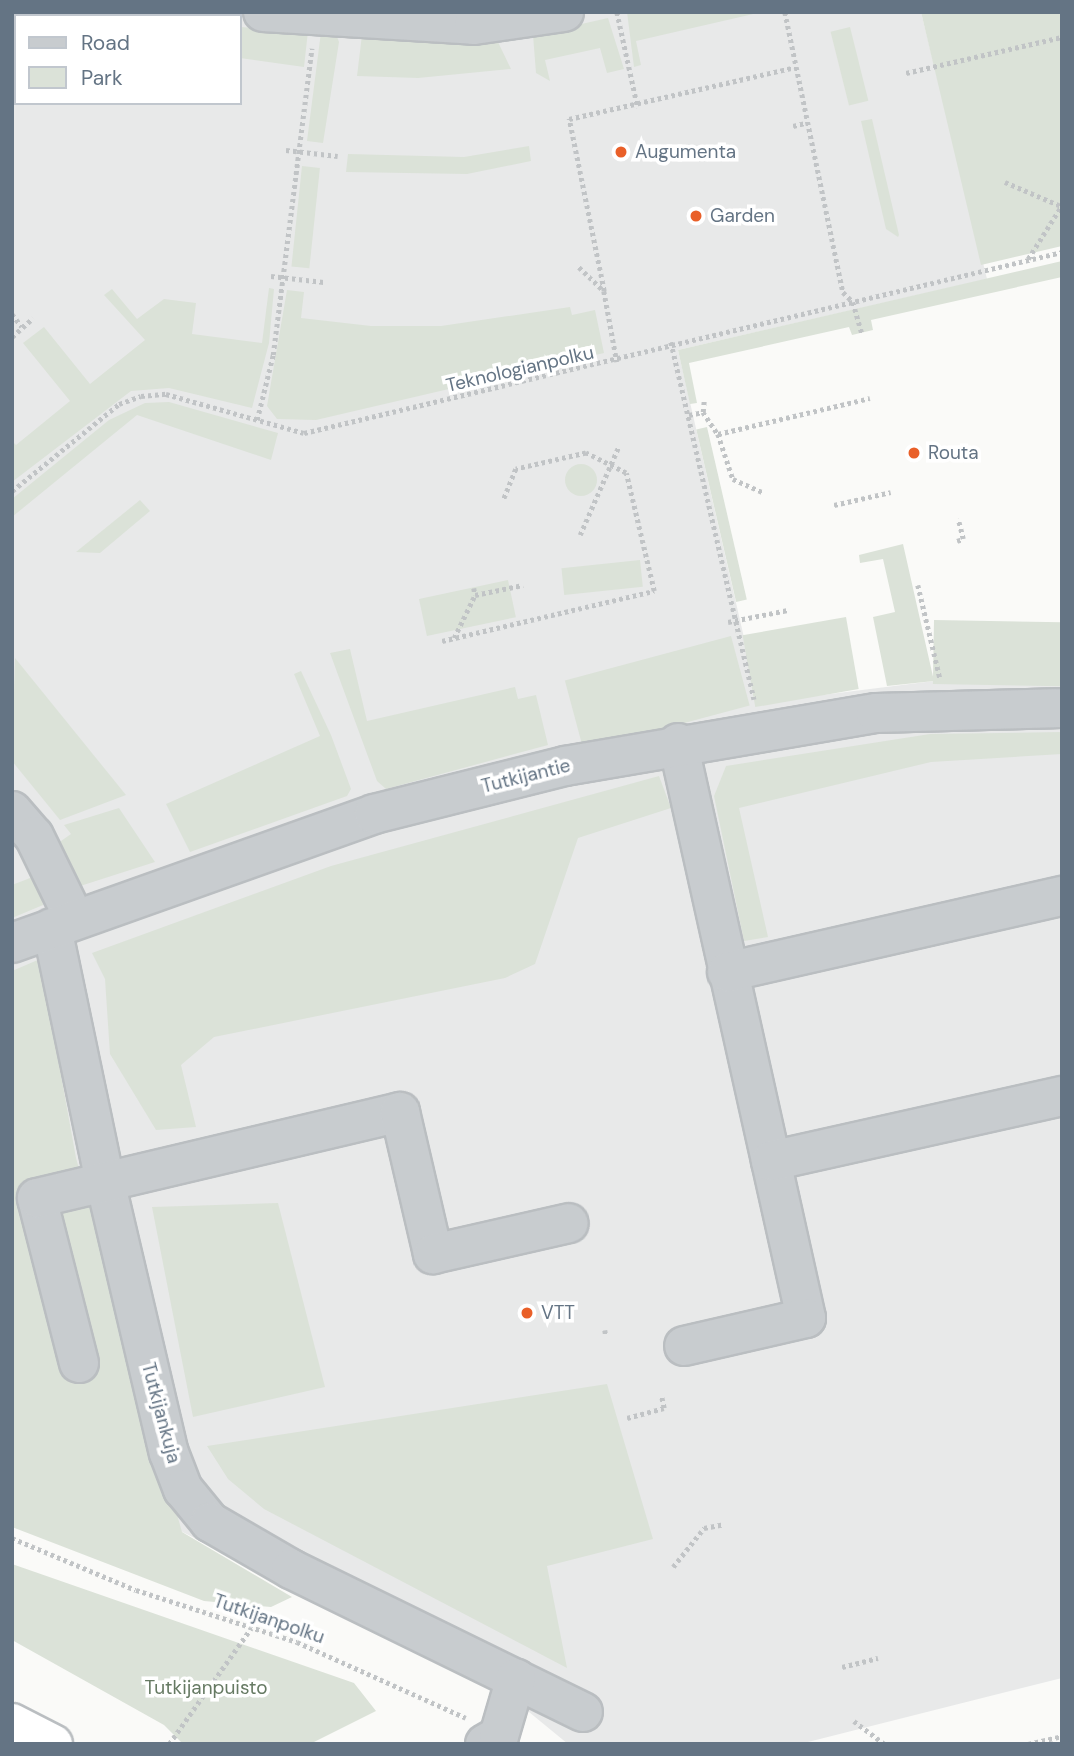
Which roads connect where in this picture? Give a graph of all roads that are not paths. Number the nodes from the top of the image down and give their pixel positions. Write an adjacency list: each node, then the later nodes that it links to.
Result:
1 (263, 12): 2 (street)
2 (564, 12)
3 (1062, 708): 4 (street, Tutkijantie)
4 (678, 743): 7 (street, Tutkijantie); 9 (street)
5 (12, 811): 7 (street, Tutkijankuja)
6 (1062, 896): 9 (street)
7 (64, 924): 8 (street, Tutkijantie); 12 (street, Tutkijankuja)
8 (12, 943)
9 (727, 972): 11 (street)
10 (1062, 1096): 11 (street)
11 (771, 1161): 14 (street)
12 (105, 1181): 13 (street); 15 (street); 16 (street, Tutkijankuja)
13 (569, 1223)
14 (684, 1346)
15 (79, 1363)
16 (516, 1678): 17 (street, Tutkijankuja); 19 (street)
17 (583, 1712)
18 (12, 1723): 20 (highway)
19 (492, 1740)
20 (53, 1744)

